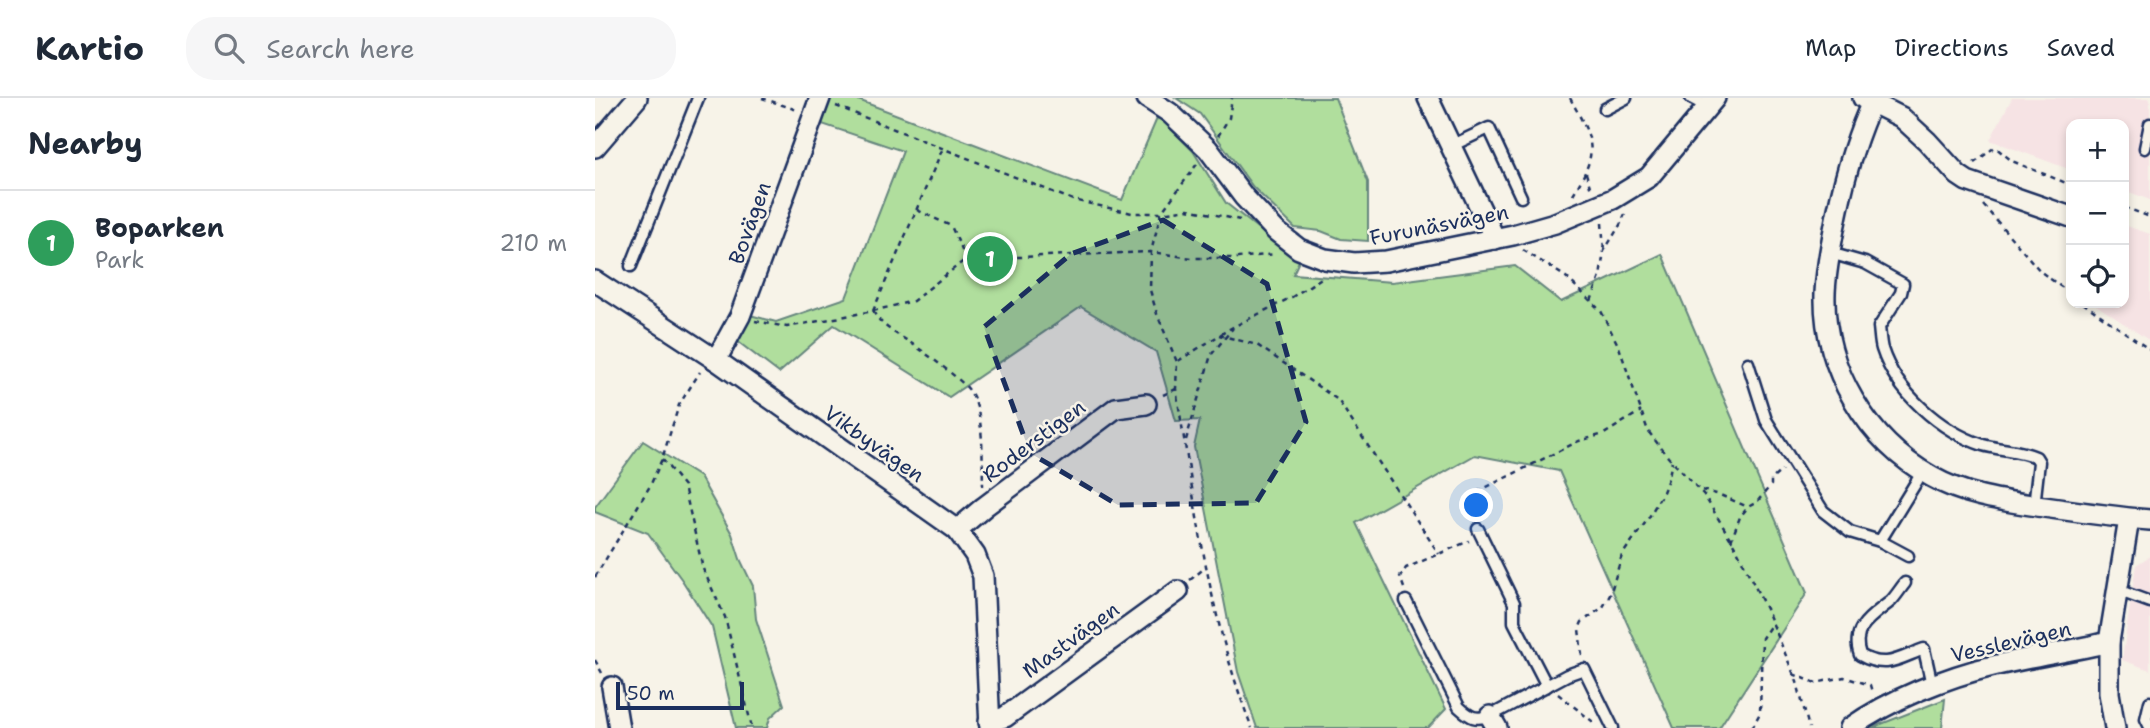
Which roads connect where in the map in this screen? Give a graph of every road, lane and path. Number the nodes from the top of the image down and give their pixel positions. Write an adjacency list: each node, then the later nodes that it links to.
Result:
1 (636, 98): 15 (street)
2 (698, 98): 36 (lane)
3 (762, 98): 11 (path)
4 (1147, 98): 18 (street, Furunäsvägen)
5 (1232, 98): 18 (path)
6 (1428, 98): 14 (street)
7 (1570, 98): 29 (path)
8 (1626, 98): 12 (lane)
9 (1869, 100): 19 (street); 33 (street)
10 (1705, 101): 21 (street, Furunäsvägen)
11 (818, 104): 17 (path); 42 (street, Bovägen)
12 (1605, 109)
13 (2150, 124): 16 (lane)
14 (1451, 146): 22 (lane); 30 (street)
15 (595, 147)
16 (2145, 148)
17 (943, 149): 24 (path); 25 (path)
18 (1208, 149): 25 (path); 28 (street, Furunäsvägen)
19 (1963, 178): 20 (path); 26 (street); 37 (path)
20 (2066, 183)
21 (1623, 193): 29 (street, Furunäsvägen); 39 (path)
22 (1521, 197)
23 (2129, 209): 27 (path)
24 (917, 210): 34 (path); 41 (path)
25 (1161, 213): 28 (path); 32 (path)
26 (2066, 214)
27 (2150, 217)
28 (1267, 222): 31 (street, Furunäsvägen)
29 (1555, 223): 30 (street, Furunäsvägen)
30 (1504, 237): 35 (street, Furunäsvägen); 39 (path)
31 (1299, 249): 32 (path); 35 (street, Furunäsvägen)
32 (1151, 252): 34 (path); 48 (path)
33 (1830, 253): 56 (street); 58 (lane)
34 (965, 259): 41 (path)
35 (1336, 260): 43 (path)
36 (631, 266)
37 (2066, 290)
38 (598, 291): 47 (street, Vikbyvägen)
39 (1591, 301): 51 (path)
40 (2090, 308): 46 (path)
41 (873, 311): 42 (path); 59 (path)
42 (740, 316): 47 (street, Bovägen)
43 (1234, 327): 44 (path); 45 (path)
44 (1219, 335): 45 (path); 48 (path)
45 (1225, 337): 52 (path); 67 (path)
46 (2150, 350)
47 (713, 358): 53 (path); 64 (street, Vikbyvägen)
48 (1177, 362): 52 (path)
49 (1748, 363): 55 (lane)
50 (1146, 404): 59 (street, Roderstigen)
51 (1641, 411): 54 (path); 63 (path)
52 (1185, 443): 91 (path)
53 (662, 458): 69 (path); 90 (path)
54 (1672, 461): 57 (path); 78 (path)
55 (1794, 463): 60 (path); 66 (lane)
56 (1923, 471): 58 (street); 66 (lane)
57 (1699, 489): 60 (path); 65 (path)
58 (2035, 506): 61 (street)
59 (984, 507): 64 (street, Roderstigen)
60 (1748, 508): 65 (path)
61 (2129, 519): 62 (street); 72 (street)
62 (2150, 520)
63 (1478, 529): 67 (path); 81 (lane)
64 (957, 530): 86 (street, Vikbyvägen)
65 (1731, 541): 76 (path)
66 (1880, 541): 68 (lane)
67 (1439, 554): 71 (path)
68 (1908, 556)
69 (595, 577)
70 (1905, 583): 80 (lane)
71 (1405, 590)
72 (2117, 590): 75 (lane); 77 (street)
73 (1178, 591): 86 (street, Mastvägen)
74 (1406, 601): 85 (lane)
75 (2150, 602)
76 (1772, 624): 79 (path); 94 (path)
77 (2109, 642): 80 (street, Vesslevägen); 96 (street)
78 (1584, 669): 81 (lane); 93 (lane)
79 (1793, 674): 84 (path); 95 (path)
80 (1933, 685): 84 (street, Vesslevägen)
81 (1547, 686): 85 (lane); 92 (path)
82 (612, 687): 89 (street)
83 (2150, 702): 88 (lane)
84 (1879, 711): 87 (street, Vesslevägen)
85 (1494, 722)
86 (989, 725)
87 (1852, 727)
88 (2150, 727)
89 (619, 728)
90 (753, 728)
91 (1252, 728)
92 (1600, 728)
93 (1613, 728)
94 (1752, 728)
95 (1809, 728)
96 (2115, 728)

